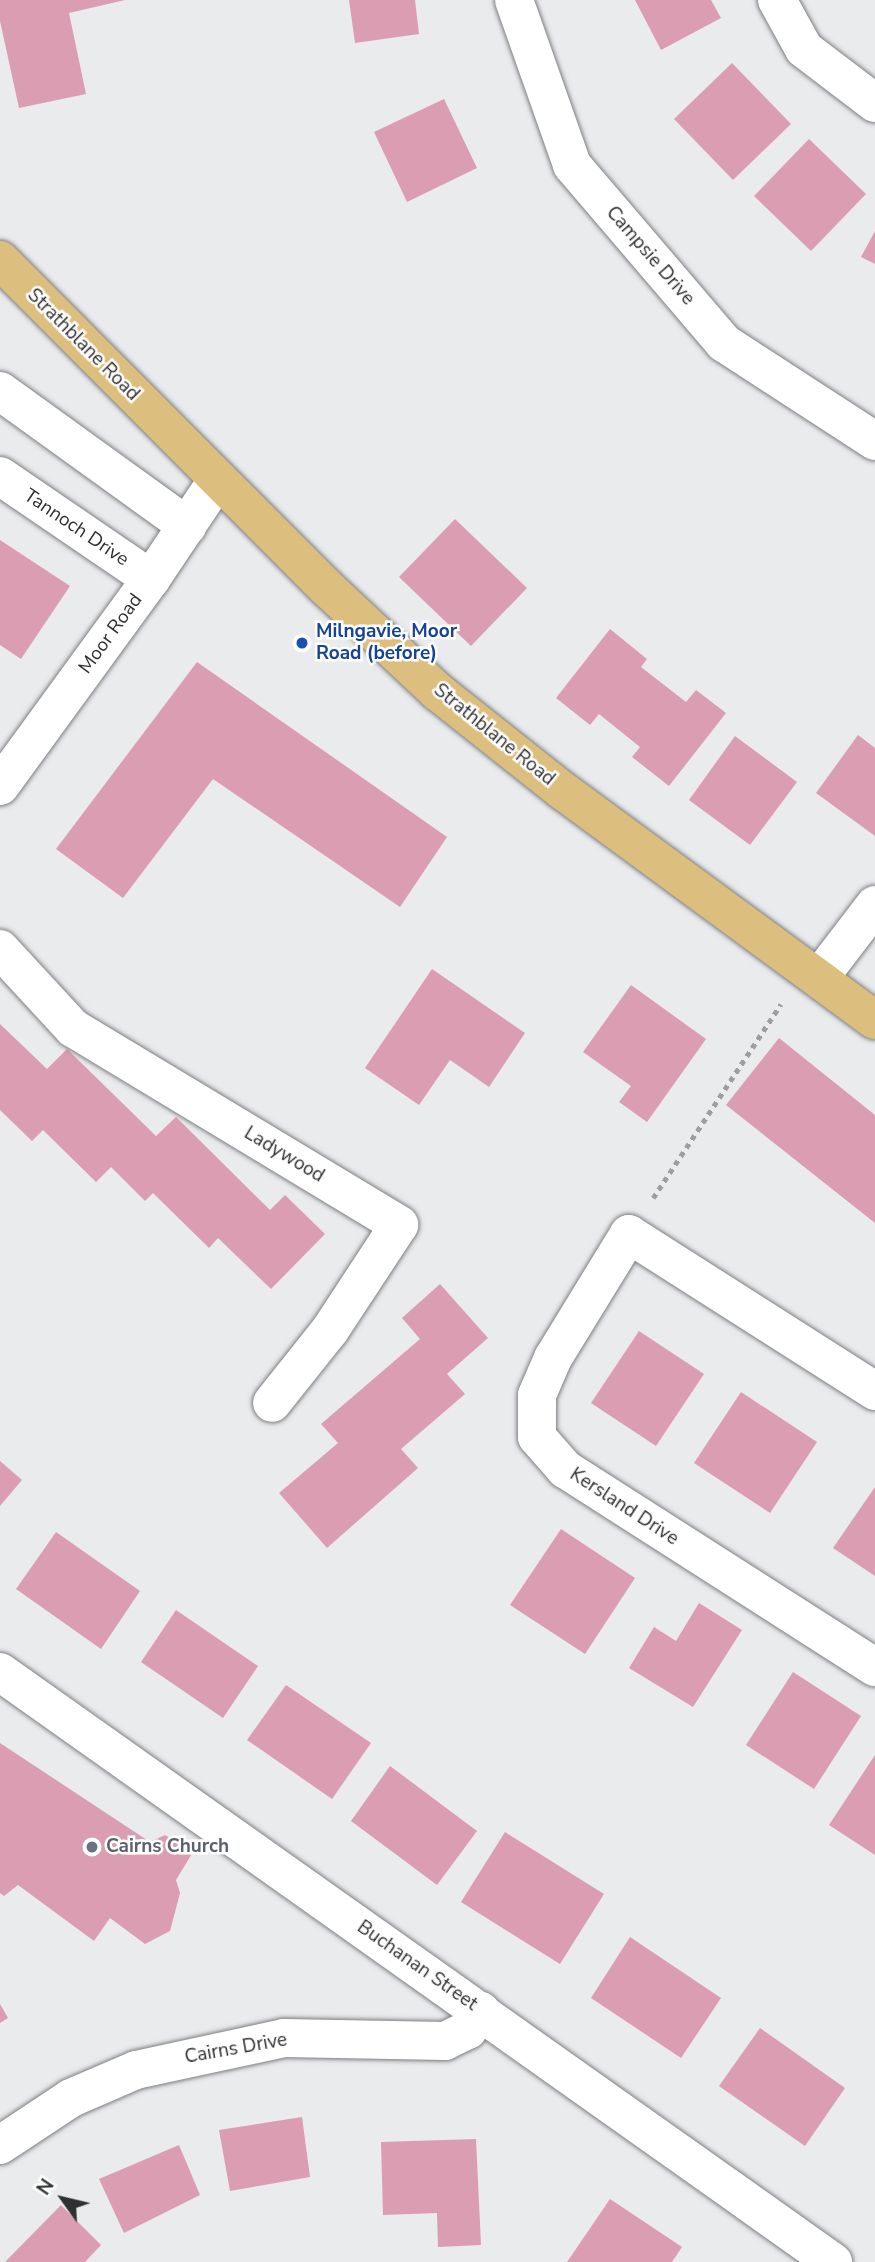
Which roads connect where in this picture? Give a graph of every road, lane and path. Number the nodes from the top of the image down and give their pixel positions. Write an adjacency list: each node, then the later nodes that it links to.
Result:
1 (514, 0): 6 (street, Campsie Drive)
2 (777, 0): 3 (street)
3 (875, 103)
4 (0, 260): 8 (main road, Strathblane Road)
5 (0, 391): 9 (street)
6 (875, 440)
7 (0, 476): 10 (street, Tannoch Drive)
8 (218, 479): 9 (street, Moor Road); 14 (main road, Strathblane Road)
9 (187, 526): 10 (street, Moor Road)
10 (151, 579): 11 (street, Moor Road)
11 (0, 786)
12 (875, 905): 14 (street)
13 (0, 949): 18 (street, Ladywood)
14 (812, 973): 15 (main road, Strathblane Road); 16 (path)
15 (875, 1020)
16 (629, 1234): 17 (street); 19 (street, Kersland Drive)
17 (875, 1391)
18 (272, 1403)
19 (875, 1667)
20 (0, 1672): 21 (street, Buchanan Street)
21 (481, 2011): 22 (street, Cairns Drive); 23 (street, Buchanan Street)
22 (0, 2144)
23 (833, 2262)

